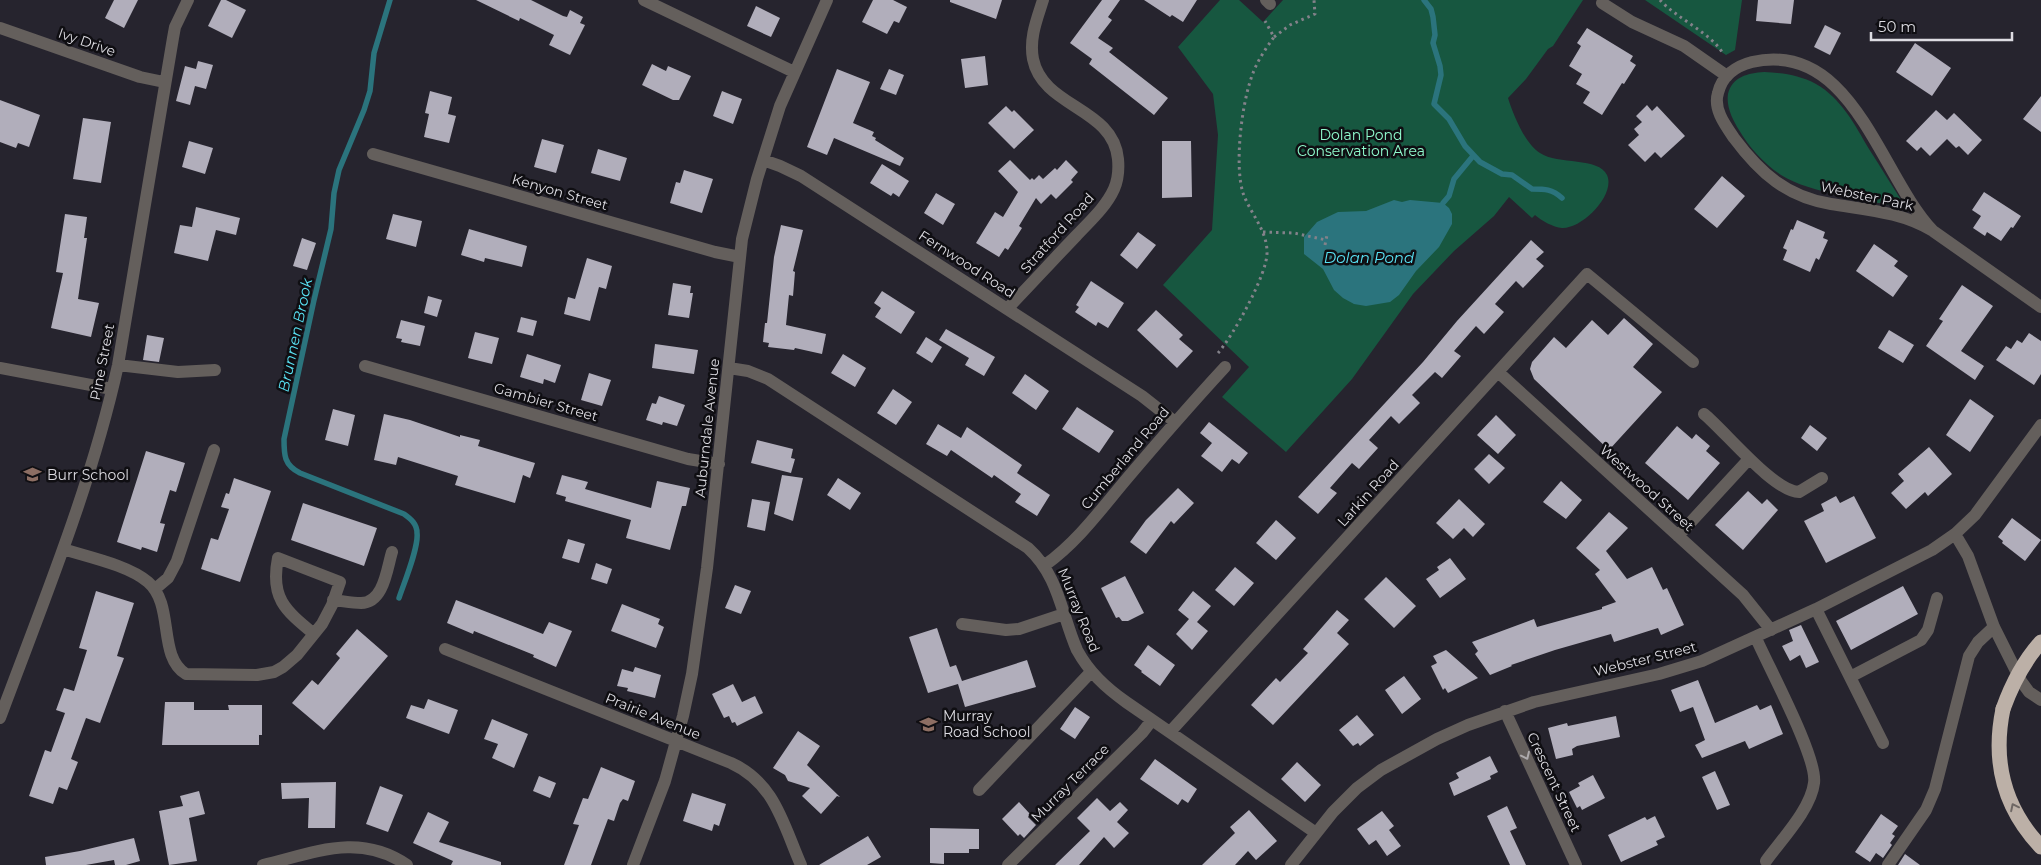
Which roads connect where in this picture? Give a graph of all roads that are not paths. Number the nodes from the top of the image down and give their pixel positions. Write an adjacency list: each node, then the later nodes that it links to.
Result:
1 (188, 0): 9 (street, Pine Street)
2 (644, 0): 7 (street)
3 (827, 0): 7 (street, Auburndale Avenue)
4 (1043, 0): 15 (street, Stratford Road)
5 (1602, 3): 8 (street)
6 (0, 28): 9 (street, Ivy Drive)
7 (794, 72): 11 (street, Auburndale Avenue)
8 (1726, 76): 12 (street, Webster Park); 12 (street, Webster Park)
9 (164, 82): 17 (street, Pine Street)
10 (373, 154): 13 (street, Kenyon Street)
11 (762, 160): 13 (street, Auburndale Avenue); 15 (street, Fernwood Road)
12 (1933, 231): 14 (street, Webster Park)
13 (740, 257): 21 (street, Auburndale Avenue)
14 (2041, 306)
15 (1008, 308): 26 (street, Fernwood Road)
16 (1693, 362): 23 (street, Larkin Road)
17 (118, 366): 22 (street); 24 (street, Pine Street)
18 (365, 366): 30 (street, Gambier Street)
19 (1224, 367): 26 (street, Cumberland Road)
20 (0, 368): 24 (street)
21 (728, 368): 30 (street, Auburndale Avenue); 36 (street, Murray Road)
22 (215, 370)
23 (1498, 372): 33 (street, Westwood Street); 55 (street, Larkin Road)
24 (112, 388): 34 (street, Pine Street)
25 (1704, 414): 29 (street)
26 (1174, 422): 36 (street, Cumberland Road)
27 (2041, 425): 32 (street, Webster Street)
28 (214, 450): 37 (street)
29 (1749, 459): 31 (street); 33 (street)
30 (719, 464): 56 (street, Auburndale Avenue)
31 (1822, 478)
32 (1955, 534): 40 (street, Webster Street); 43 (street)
33 (1678, 536): 44 (street, Westwood Street)
34 (63, 549): 37 (street); 53 (street, Pine Street)
35 (392, 552): 39 (street)
36 (1045, 565): 41 (street, Murray Road)
37 (155, 589): 45 (street)
38 (1937, 598): 50 (street)
39 (333, 600): 45 (street); 45 (street)
40 (1816, 609): 44 (street, Webster Street); 50 (street)
41 (1064, 614): 42 (street); 49 (street, Murray Road)
42 (962, 624)
43 (1994, 627): 51 (street); 69 (street)
44 (1771, 630): 46 (street, Webster Street)
45 (314, 634)
46 (1756, 638): 52 (street, Webster Street); 61 (street)
47 (2041, 642): 60 (highway, one-way to 47, bridge)
48 (445, 650): 56 (street, Prairie Avenue)
49 (1091, 672): 54 (street, Murray Road); 58 (street)
50 (1850, 677): 57 (street)
51 (2041, 700)
52 (1505, 712): 59 (street, Webster Street); 68 (street, Crescent Street, one-way to 68)
53 (0, 718)
54 (1152, 720): 55 (street, Murray Road); 66 (street, Murray Terrace)
55 (1170, 732): 59 (street, Murray Road)
56 (676, 742): 64 (street, Auburndale Avenue); 65 (street, Prairie Avenue)
57 (1883, 743)
58 (979, 790)
59 (1316, 833): 67 (street, Webster Street)
60 (2041, 847)
61 (1766, 861)
62 (263, 865): 63 (street)
63 (407, 865)
64 (633, 865)
65 (801, 865)
66 (1008, 865)
67 (1291, 865)
68 (1576, 865)
69 (1888, 865)

